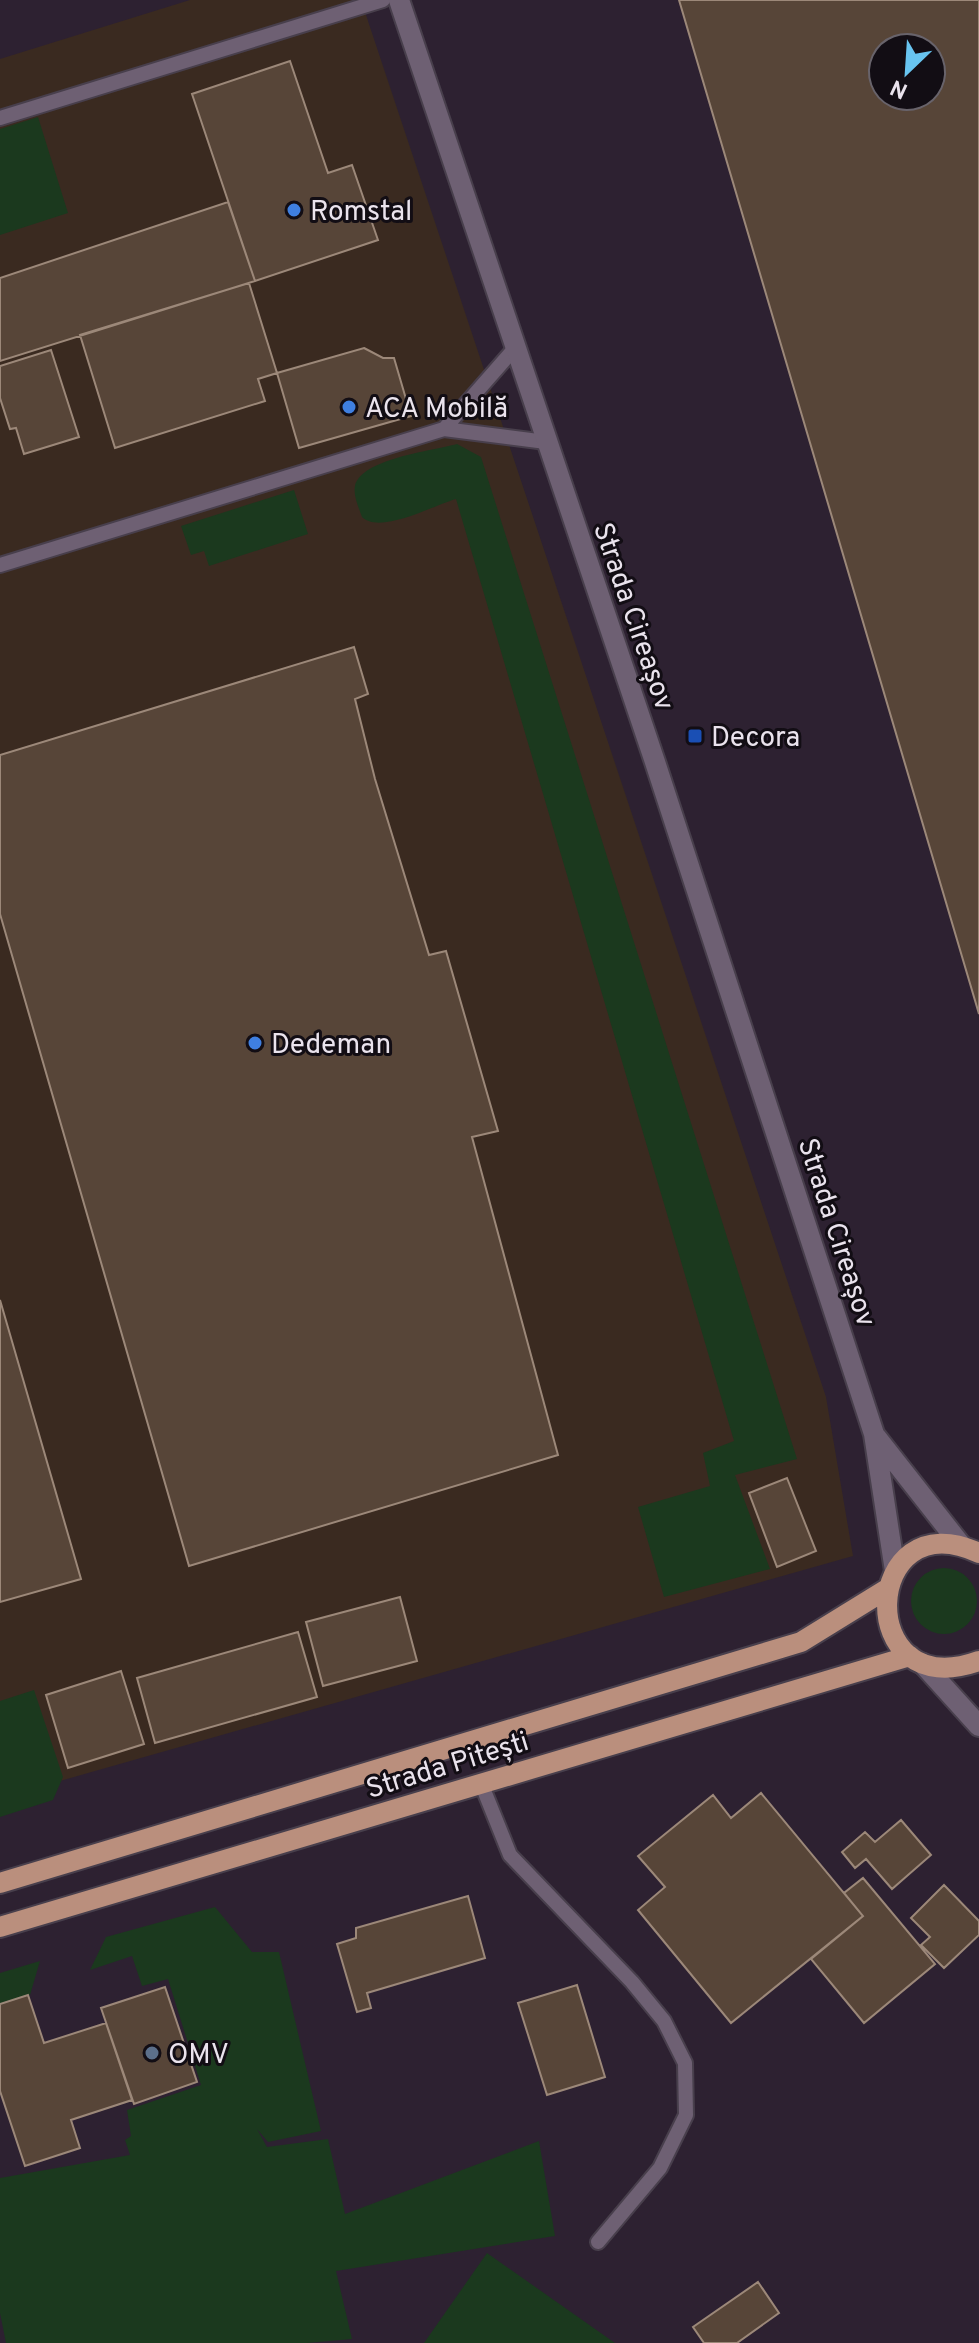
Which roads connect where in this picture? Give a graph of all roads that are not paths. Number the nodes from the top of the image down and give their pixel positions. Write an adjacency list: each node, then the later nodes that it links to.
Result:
1 (383, 0): 3 (lane)
2 (399, 0): 4 (main road, Strada Cireașov)
3 (0, 118)
4 (515, 348): 5 (lane); 6 (main road, Strada Cireașov)
5 (444, 429): 6 (lane); 7 (lane)
6 (546, 442): 8 (main road, Strada Cireașov)
7 (0, 565)
8 (874, 1434): 9 (main road, Strada Cireașov); 11 (main road, Strada Cireașov)
9 (960, 1544): 10 (main road); 11 (main road, Strada Pitești)
10 (979, 1553)
11 (891, 1580): 12 (main road); 16 (main road, Strada Pitești)
12 (916, 1660): 13 (main road, Strada Pitești); 14 (main road); 15 (main road, Strada Pitești)
13 (979, 1661)
14 (979, 1726)
15 (481, 1783): 17 (main road, Strada Pitești); 18 (lane)
16 (0, 1883)
17 (0, 1927)
18 (598, 2242)

